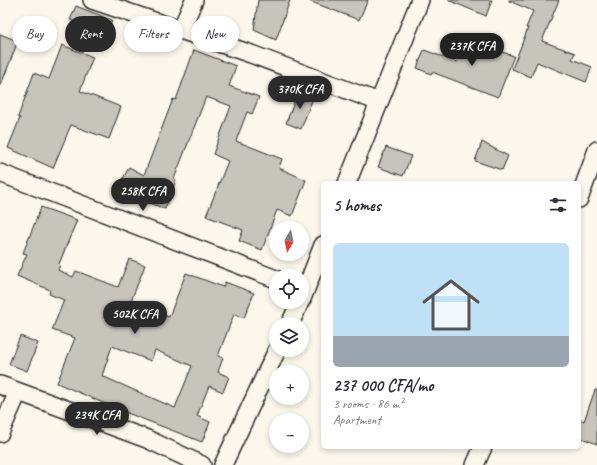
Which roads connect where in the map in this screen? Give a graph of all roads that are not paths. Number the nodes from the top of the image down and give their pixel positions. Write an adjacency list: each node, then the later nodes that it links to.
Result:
1 (92, 0): 4 (street)
2 (194, 0): 5 (street)
3 (420, 0): 7 (street)
4 (140, 16)
5 (183, 28)
6 (183, 30): 7 (street)
7 (378, 102): 10 (street)
8 (597, 150): 11 (street)
9 (0, 173): 13 (street)
10 (348, 181)
11 (581, 194)
12 (321, 250): 14 (street)
13 (269, 276)
14 (309, 280)
15 (274, 357): 21 (street)
16 (0, 385): 17 (street)
17 (18, 392): 18 (street); 20 (street)
18 (0, 433)
19 (481, 449): 22 (street)
20 (202, 465)
21 (223, 465)
22 (475, 465)

